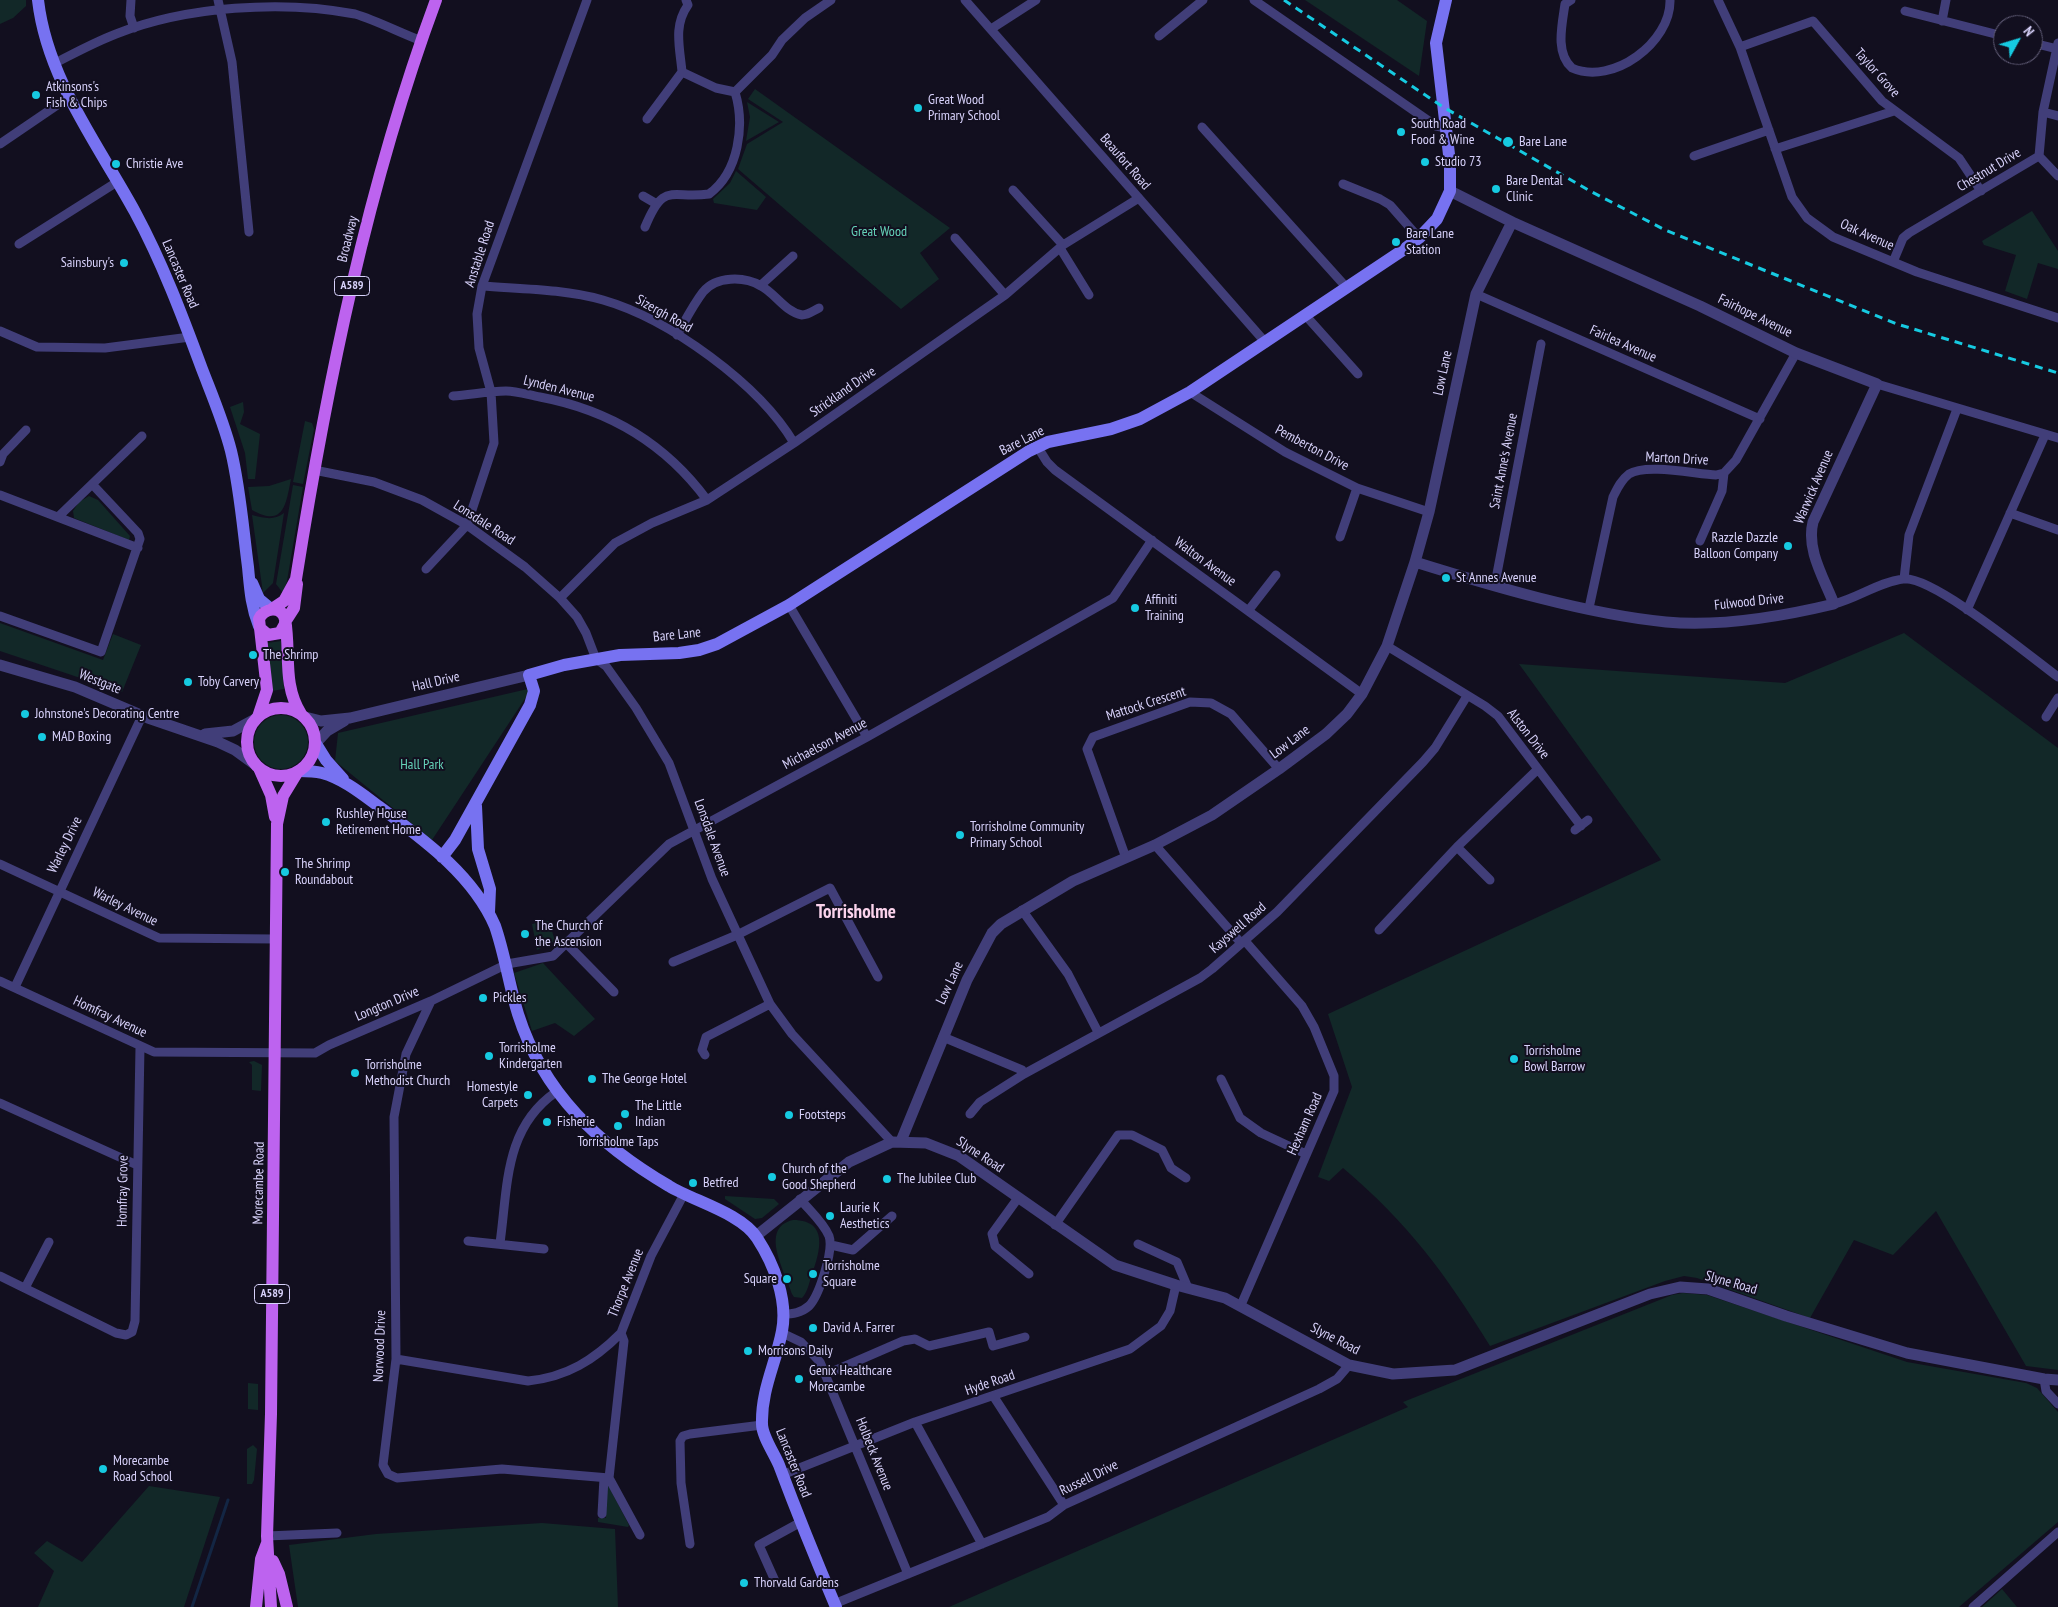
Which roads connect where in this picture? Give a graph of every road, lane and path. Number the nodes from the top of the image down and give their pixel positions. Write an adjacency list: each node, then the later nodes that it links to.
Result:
1 (38, 0): 28 (main road, Lancaster Road)
2 (131, 0): 20 (street)
3 (436, 0): 24 (main road, Broadway / A589)
4 (576, 0): 14 (street)
5 (831, 0): 30 (street)
6 (964, 0): 21 (street, Beaufort Road)
7 (1036, 0): 21 (street)
8 (1203, 0): 23 (street)
9 (1254, 0): 37 (street)
10 (1446, 0): 37 (main road, Bare Lane)
11 (1670, 0): 15 (street)
12 (1718, 0): 27 (street, Oak Avenue)
13 (1946, 0): 19 (street)
14 (586, 2): 62 (street, Anstable Road)
15 (1564, 2)
16 (218, 4): 20 (street); 24 (street); 54 (street)
17 (690, 4): 29 (street)
18 (1904, 11): 19 (street)
19 (1942, 21): 22 (street)
20 (134, 28): 28 (street)
21 (990, 29): 50 (street, Beaufort Road)
22 (1993, 34)
23 (1159, 36)
24 (422, 41): 90 (main road, Broadway / A589)
25 (2043, 44): 26 (street)
26 (2057, 46): 33 (street, Chestnut Drive)
27 (1740, 47): 32 (street, Taylor Grove); 38 (street, Oak Avenue)
28 (54, 63): 31 (main road, Lancaster Road)
29 (682, 72): 30 (street); 35 (street)
30 (736, 92): 51 (street)
31 (69, 97): 39 (street); 44 (main road, Lancaster Road)
32 (1894, 111): 40 (street); 48 (street, Taylor Grove)
33 (2043, 112): 34 (street); 42 (street, Chestnut Drive)
34 (2058, 116)
35 (648, 120)
36 (1202, 127): 63 (street)
37 (1446, 128): 47 (main road, Bare Lane)
38 (1769, 130): 40 (street, Oak Avenue); 41 (street)
39 (0, 144)
40 (1775, 150): 60 (street, Oak Avenue)
41 (1694, 156)
42 (2039, 156): 43 (street); 48 (street, Chestnut Drive)
43 (2058, 176)
44 (117, 182): 57 (street); 72 (main road, Lancaster Road)
45 (1343, 184): 56 (street)
46 (1014, 190): 58 (street)
47 (1450, 191): 52 (street, Fairhope Avenue); 56 (main road, Bare Lane)
48 (1981, 191): 60 (street, Chestnut Drive)
49 (643, 196): 51 (street)
50 (1139, 198): 58 (street, Strickland Drive); 73 (street, Beaufort Road)
51 (655, 203): 53 (street)
52 (1512, 222): 64 (street, Low Lane); 75 (street, Fairhope Avenue)
53 (645, 227)
54 (250, 232)
55 (955, 238): 65 (street)
56 (1419, 238): 63 (main road, Bare Lane)
57 (19, 244)
58 (1062, 246): 65 (street, Strickland Drive); 66 (street)
59 (793, 256): 61 (street)
60 (1893, 262): 69 (street, Oak Avenue)
61 (761, 285): 67 (street); 71 (street)
62 (482, 286): 71 (street, Sizergh Road); 78 (street, Anstable Road)
63 (1347, 288): 68 (main road, Bare Lane)
64 (1476, 294): 82 (street, Fairlea Avenue); 96 (street, Low Lane)
65 (1004, 295): 87 (street, Strickland Drive)
66 (1089, 295)
67 (819, 308)
68 (1306, 316): 73 (main road, Bare Lane); 76 (street)
69 (2058, 318)
70 (0, 331): 72 (street)
71 (677, 335): 87 (street, Sizergh Road)
72 (190, 337): 108 (main road, Lancaster Road)
73 (1266, 342): 79 (main road, Bare Lane)
74 (1541, 344): 111 (street, Saint Anne's Avenue)
75 (1796, 353): 77 (street, Fairhope Avenue); 82 (street, Marton Drive)
76 (1358, 374)
77 (1876, 384): 81 (street, Fairhope Avenue); 113 (street, Warwick Avenue)
78 (491, 392): 80 (street, Lynden Avenue); 95 (street, Lynden Avenue); 99 (street, Anstable Road)
79 (1190, 392): 88 (main road, Bare Lane); 93 (street, Pemberton Drive)
80 (453, 396)
81 (1957, 409): 84 (street, Fairhope Avenue); 109 (street)
82 (1760, 419): 91 (street, Marton Drive)
83 (26, 430): 89 (street)
84 (2045, 435): 86 (street, Fairhope Avenue); 97 (street)
85 (142, 436): 92 (street)
86 (2058, 438)
87 (794, 443): 95 (street, Strickland Drive)
88 (1037, 446): 102 (street, Walton Avenue); 114 (main road, Bare Lane)
89 (0, 462)
90 (314, 470): 99 (street, Lonsdale Road); 110 (main road, Broadway / A589)
91 (1724, 473): 103 (street); 115 (street, Marton Drive)
92 (92, 484): 98 (street); 104 (street)
93 (1357, 488): 96 (street, Pemberton Drive); 101 (street)
94 (0, 495): 98 (street)
95 (707, 500): 112 (street, Strickland Drive)
96 (1428, 512): 105 (street, Low Lane)
97 (2010, 513): 100 (street); 118 (street)
98 (58, 517): 104 (street)
99 (467, 525): 106 (street); 112 (street, Lonsdale Road)
100 (2058, 530)
101 (1340, 537)
102 (1152, 540): 117 (street, Walton Avenue); 136 (street, Michaelson Avenue)
103 (1700, 541)
104 (138, 548): 119 (street)
105 (1415, 562): 111 (street, Fulwood Drive); 122 (street, Low Lane)
106 (426, 569)
107 (1276, 575): 117 (street)
108 (249, 576): 116 (main road, Lancaster Road); 121 (main road, Lancaster Road)
109 (1904, 579): 113 (street, Fulwood Drive); 118 (street)
110 (296, 580): 116 (main road, Broadway / A589); 120 (main road, Broadway / A589)
111 (1494, 584): 115 (street, Fulwood Drive)
112 (560, 598): 123 (street, Lonsdale Road)
113 (1834, 604): 115 (street, Fulwood Drive)
114 (790, 606): 123 (main road, Bare Lane); 136 (street)
115 (1589, 608)
116 (272, 609): 120 (main road); 121 (main road, A589)
117 (1248, 610): 127 (street, Walton Avenue)
118 (1967, 610): 126 (street)
119 (0, 616)
120 (285, 623): 121 (main road); 131 (main road)
121 (260, 627): 133 (main road, Lancaster Road / A589)
122 (1387, 646): 127 (street, Low Lane); 128 (street, Alston Drive)
123 (596, 659): 125 (main road, Bare Lane); 146 (street, Lonsdale Avenue)
124 (0, 665): 130 (street, Westgate)
125 (529, 675): 134 (street, Hall Drive); 143 (main road)
126 (2058, 677)
127 (1362, 694): 139 (street, Low Lane)
128 (1466, 696): 140 (street, Alston Drive); 159 (street, Kayswell Road)
129 (2058, 698): 132 (street)
130 (142, 716): 135 (street, Westgate); 153 (street, Warley Drive)
131 (303, 716): 133 (main road); 134 (street, Hall Drive); 137 (main road)
132 (2046, 717)
133 (258, 718): 135 (street, Westgate); 138 (main road, A589)
134 (350, 718): 137 (street, Hall Drive)
135 (186, 732): 138 (street, Westgate)
136 (867, 738): 146 (street, Michaelson Avenue)
137 (316, 744): 141 (main road, A589); 142 (main road, Lancaster Road)
138 (258, 767): 141 (main road); 144 (main road, Morecambe Road / A589)
139 (1279, 769): 147 (street, Low Lane); 150 (street, Mattock Crescent)
140 (1538, 769): 145 (street, Alston Drive); 148 (street)
141 (298, 772): 142 (main road, Lancaster Road); 144 (main road, Morecambe Road / A589)
142 (354, 789): 149 (main road, Lancaster Road)
143 (476, 804): 149 (main road); 155 (main road)
144 (277, 824): 158 (main road, Morecambe Road / A589)
145 (1581, 825)
146 (694, 829): 157 (street, Lonsdale Avenue); 160 (street, Michaelson Avenue)
147 (1155, 845): 150 (street, Low Lane); 159 (street, Hexham Road)
148 (1457, 847): 152 (street); 156 (street)
149 (442, 857): 155 (main road, Lancaster Road)
150 (1126, 858): 154 (street, Low Lane)
151 (0, 864): 153 (street, Warley Avenue)
152 (1490, 880)
153 (59, 890): 158 (street, Warley Avenue); 165 (street, Warley Drive)
154 (1022, 910): 169 (street); 170 (street, Low Lane)
155 (489, 912): 162 (main road, Lancaster Road)
156 (1379, 930)
157 (737, 935): 161 (street); 163 (street); 168 (street, Lonsdale Avenue)
158 (275, 939): 172 (main road, Morecambe Road / A589)
159 (1243, 942): 169 (street, Kayswell Road); 180 (street, Hexham Road)
160 (567, 944): 162 (street, Michaelson Avenue); 166 (street)
161 (673, 962)
162 (507, 964): 167 (street, Longton Drive); 176 (main road, Lancaster Road)
163 (878, 977)
164 (0, 981): 165 (street, Homfray Avenue)
165 (15, 987): 171 (street, Homfray Avenue)
166 (614, 992)
167 (431, 1001): 172 (street, Longton Drive); 205 (street, Norwood Drive)
168 (770, 1004): 173 (street); 179 (street, Lonsdale Avenue)
169 (1098, 1032): 174 (street, Kayswell Road)
170 (943, 1037): 174 (street); 179 (street, Low Lane)
171 (140, 1047): 172 (street, Homfray Avenue); 181 (street, Homfray Grove)
172 (275, 1053): 223 (main road, Morecambe Road / A589)
173 (706, 1055)
174 (1024, 1074): 178 (street, Kayswell Road)
175 (1221, 1079): 180 (street)
176 (556, 1092): 183 (main road, Lancaster Road); 191 (street)
177 (0, 1103): 181 (street)
178 (970, 1114)
179 (896, 1142): 184 (street, Slyne Road); 185 (street)
180 (1306, 1154): 200 (street, Hexham Road)
181 (137, 1165): 198 (street, Homfray Grove)
182 (1186, 1178): 187 (street)
183 (684, 1194): 188 (main road, Lancaster Road); 202 (street, Thorpe Avenue)
184 (1018, 1198): 187 (street, Slyne Road); 195 (street)
185 (800, 1200): 188 (street); 193 (street)
186 (892, 1216): 193 (street)
187 (1055, 1225): 197 (street, Slyne Road)
188 (756, 1236): 201 (main road, Lancaster Road)
189 (49, 1242): 198 (street)
190 (468, 1242): 191 (street)
191 (500, 1243): 194 (street)
192 (1138, 1244): 199 (street)
193 (831, 1245): 201 (street)
194 (544, 1249)
195 (1029, 1274)
196 (0, 1276): 198 (street)
197 (1176, 1285): 199 (street, Slyne Road); 210 (street, Hyde Road)
198 (25, 1288)
199 (1188, 1288): 200 (street, Slyne Road)
200 (1241, 1305): 206 (street, Slyne Road)
201 (783, 1314): 203 (main road, Lancaster Road)
202 (621, 1333): 205 (street); 216 (street, Thorpe Avenue)
203 (782, 1333): 207 (street, Holbeck Avenue); 213 (main road, Lancaster Road)
204 (1025, 1337): 207 (street)
205 (396, 1359): 216 (street, Norwood Drive)
206 (1349, 1365): 208 (street, Slyne Road); 217 (street, Russell Drive)
207 (827, 1374): 214 (street, Holbeck Avenue)
208 (2044, 1380): 209 (street, Slyne Road); 211 (street)
209 (2058, 1380)
210 (994, 1397): 212 (street, Hyde Road); 217 (street)
211 (2058, 1404)
212 (915, 1422): 214 (street, Hyde Road); 225 (street)
213 (762, 1426): 215 (main road, Lancaster Road); 224 (street)
214 (856, 1446): 215 (street, Hyde Road); 226 (street, Holbeck Avenue)
215 (782, 1475): 219 (main road, Lancaster Road)
216 (607, 1478): 218 (street, Thorpe Avenue); 222 (street)
217 (1064, 1505): 225 (street, Russell Drive)
218 (602, 1514)
219 (801, 1522): 227 (street); 228 (main road, Lancaster Road)
220 (2058, 1532): 232 (street)
221 (337, 1533): 223 (street)
222 (640, 1535)
223 (268, 1544): 229 (main road, Morecambe Road / A589); 230 (main road, Morecambe Road / A589); 231 (main road)
224 (690, 1544)
225 (982, 1544): 226 (street, Russell Drive)
226 (908, 1574): 228 (street, Russell Drive)
227 (776, 1583)
228 (835, 1605)
229 (256, 1607)
230 (272, 1607)
231 (287, 1607)
232 (1973, 1607)

